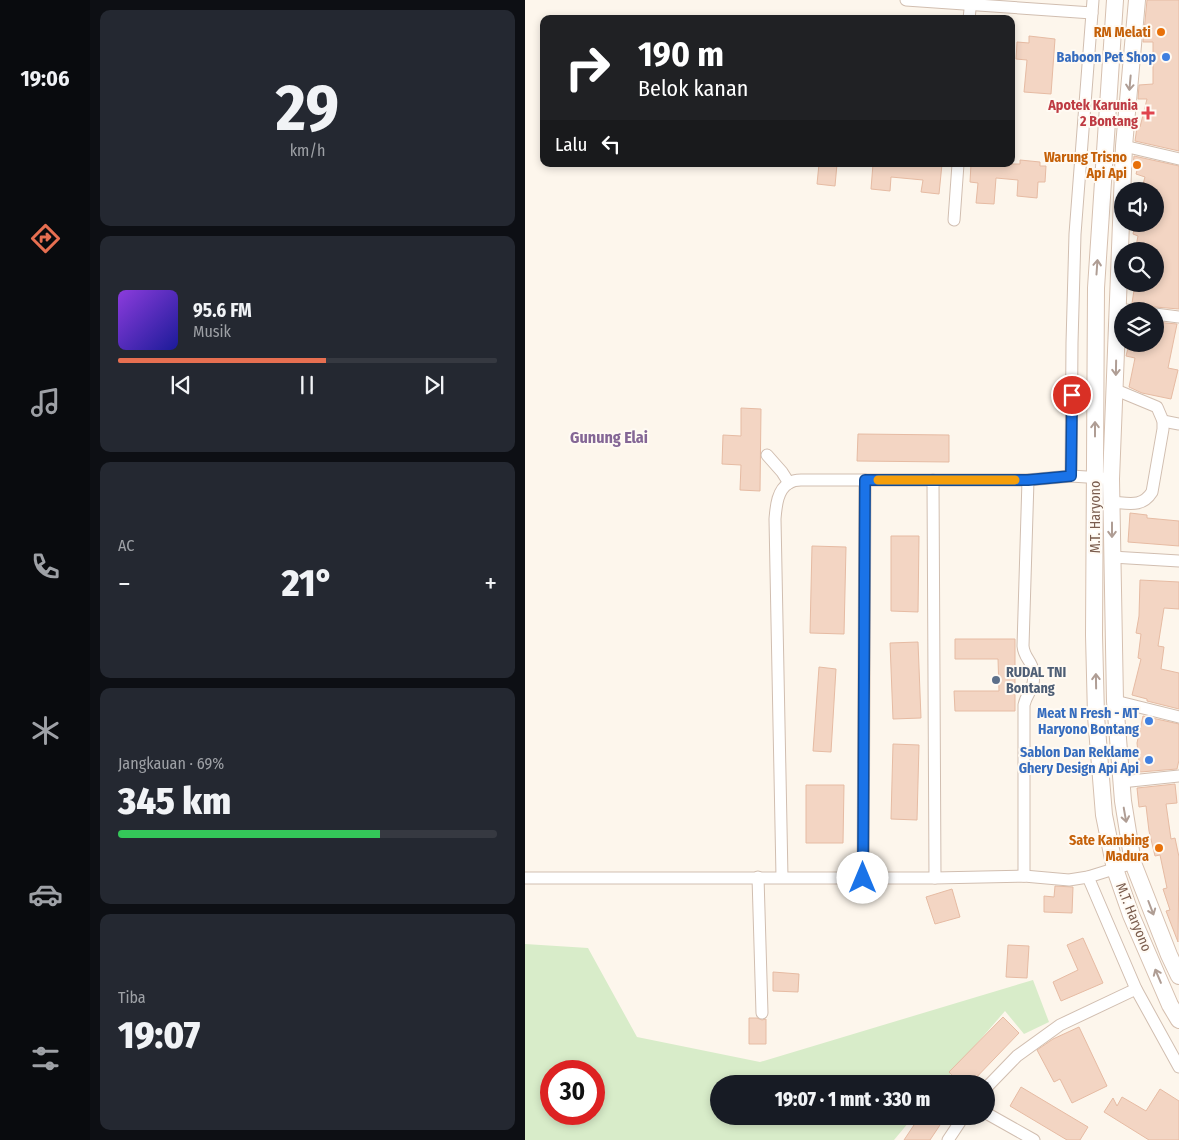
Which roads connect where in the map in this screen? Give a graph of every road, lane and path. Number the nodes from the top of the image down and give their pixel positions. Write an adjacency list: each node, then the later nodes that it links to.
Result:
1 (906, 0): 5 (street)
2 (1093, 0): 6 (street)
3 (1115, 0): 21 (main road, M.T. Haryono, one-way to 3)
4 (1137, 0): 8 (main road, M.T. Haryono, one-way to 8)
5 (970, 2): 6 (street); 7 (street)
6 (1092, 13): 20 (street)
7 (969, 15)
8 (1124, 146): 9 (street); 12 (main road, M.T. Haryono)
9 (1179, 159)
10 (958, 167): 11 (street)
11 (954, 220)
12 (1117, 302)
13 (1164, 315): 14 (street)
14 (1179, 317)
15 (1116, 352): 16 (main road, M.T. Haryono, one-way to 16)
16 (1116, 390): 17 (street); 22 (main road, M.T. Haryono)
17 (1163, 420): 18 (street); 27 (street)
18 (1179, 424)
19 (767, 455): 26 (street)
20 (1071, 476): 21 (street); 25 (street)
21 (1095, 478): 22 (street); 35 (main road, M.T. Haryono, one-way to 21)
22 (1111, 479): 27 (main road, M.T. Haryono)
23 (865, 480): 24 (street); 26 (street); 41 (street)
24 (933, 480): 25 (street); 42 (street)
25 (1028, 480): 36 (street)
26 (789, 483): 40 (street)
27 (1111, 502): 28 (main road, M.T. Haryono, one-way to 28)
28 (1112, 557): 29 (street); 30 (main road, M.T. Haryono)
29 (1179, 561)
30 (1115, 701): 31 (street); 33 (main road, M.T. Haryono)
31 (1179, 717)
32 (1179, 776): 33 (street)
33 (1121, 782): 34 (main road, M.T. Haryono, one-way to 34)
34 (1133, 863): 35 (street); 43 (main road, M.T. Haryono, one-way to 43)
35 (1115, 869): 38 (street); 47 (main road, M.T. Haryono, one-way to 35)
36 (1024, 876): 38 (street); 42 (street)
37 (758, 877): 39 (street); 40 (street); 46 (street)
38 (1089, 877): 45 (street)
39 (525, 878)
40 (782, 878): 41 (street)
41 (863, 878): 42 (street)
42 (935, 878)
43 (1174, 952): 44 (main road, M.T. Haryono)
44 (1179, 976)
45 (1136, 989): 48 (street); 49 (street)
46 (762, 1013)
47 (1179, 1020)
48 (1179, 1068)
49 (995, 1079)
50 (995, 1118): 53 (street)
51 (958, 1125): 52 (street)
52 (948, 1140)
53 (1034, 1140)

